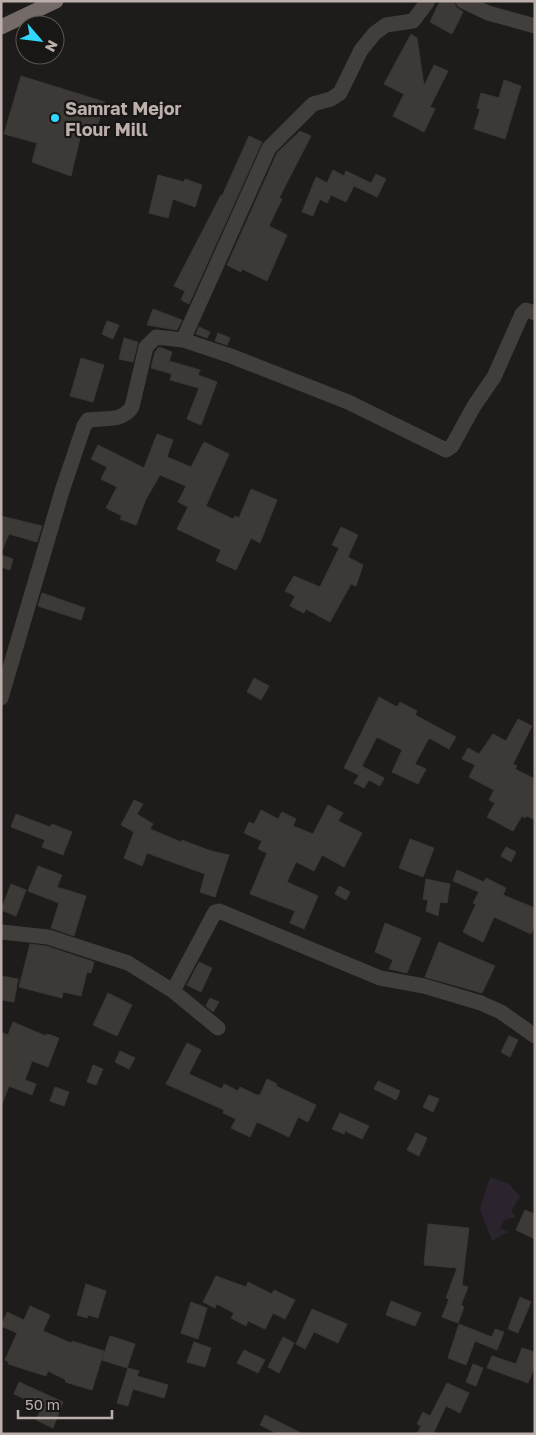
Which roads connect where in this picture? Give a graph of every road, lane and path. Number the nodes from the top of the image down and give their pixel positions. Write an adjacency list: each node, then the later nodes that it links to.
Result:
1 (56, 1): 5 (highway)
2 (428, 1): 7 (street)
3 (463, 1): 4 (street)
4 (535, 26)
5 (1, 27)
6 (535, 313): 7 (street)
7 (183, 340): 8 (street)
8 (1, 698)
9 (1, 932): 10 (street)
10 (173, 991): 11 (street); 12 (street)
11 (218, 1028)
12 (535, 1036)

